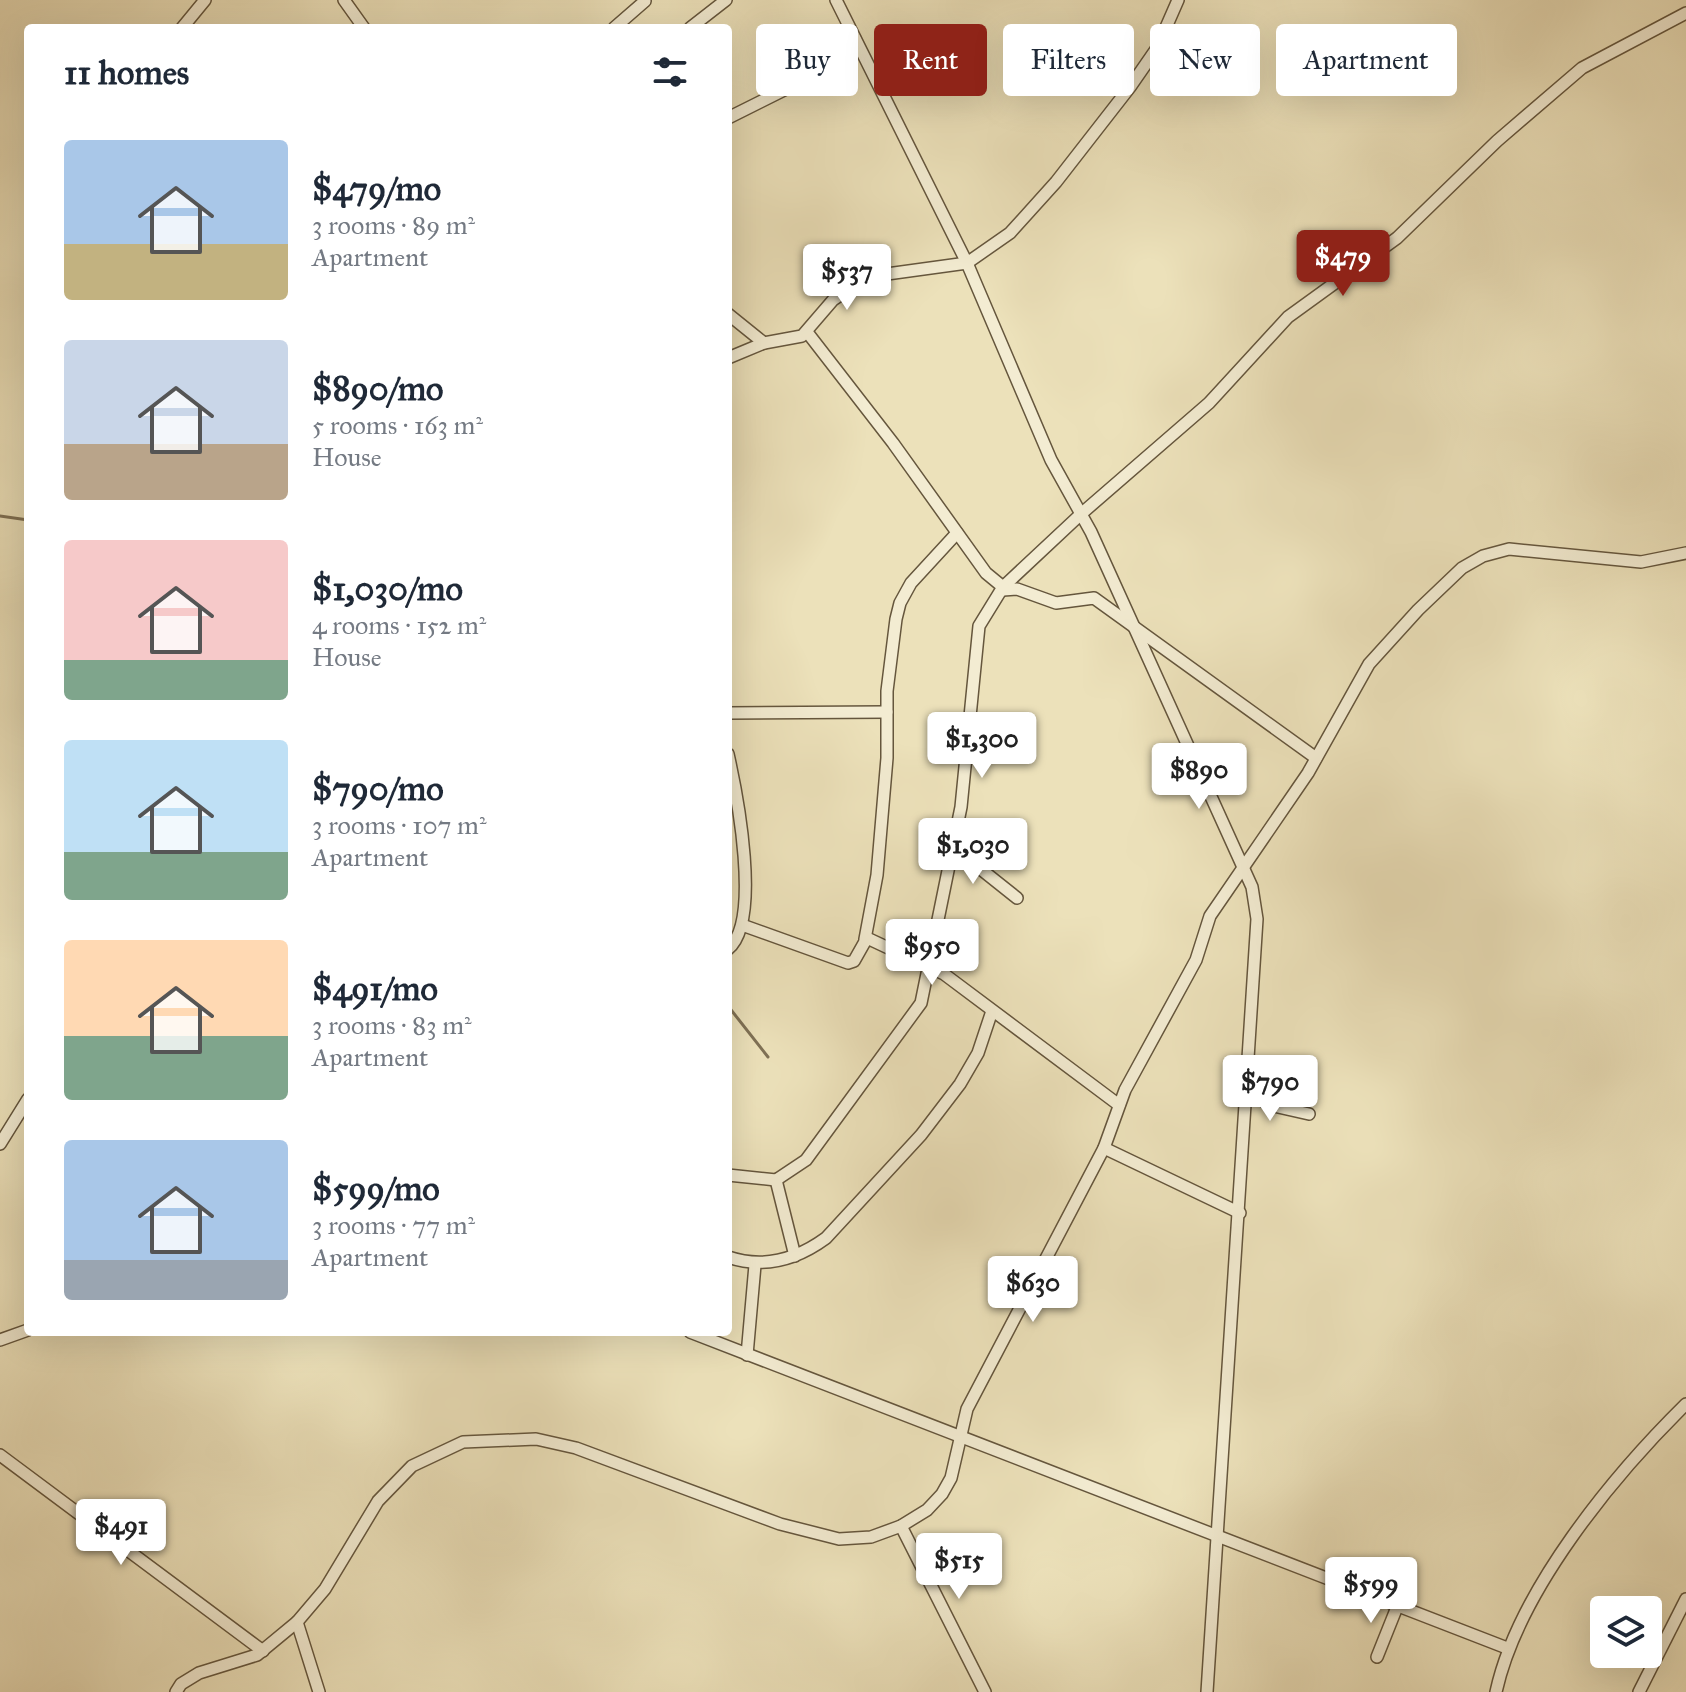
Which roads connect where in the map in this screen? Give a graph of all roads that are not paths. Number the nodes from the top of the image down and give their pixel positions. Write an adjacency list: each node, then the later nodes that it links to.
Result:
1 (205, 0): 8 (street)
2 (344, 0): 9 (street)
3 (726, 0): 11 (street)
4 (836, 0): 12 (street)
5 (1178, 0): 16 (street)
6 (645, 1): 10 (street)
7 (1686, 13): 21 (street)
8 (185, 24)
9 (361, 24)
10 (619, 24)
11 (695, 24)
12 (848, 24)
13 (858, 45): 16 (street)
14 (772, 96): 15 (street)
15 (732, 116)
16 (967, 263): 18 (street); 21 (street)
17 (732, 317): 19 (street)
18 (807, 332): 19 (street); 22 (street)
19 (764, 343): 20 (street)
20 (732, 356)
21 (1081, 514): 24 (street); 25 (street)
22 (957, 533): 24 (street); 26 (street)
23 (1686, 553): 28 (street)
24 (1003, 588): 25 (street); 30 (street)
25 (1134, 627): 28 (street); 31 (street)
26 (887, 712): 27 (street); 34 (street)
27 (732, 713)
28 (1316, 758): 31 (street)
29 (732, 776): 33 (street)
30 (953, 847): 32 (street); 36 (street)
31 (1244, 862): 38 (street); 40 (street)
32 (1017, 898)
33 (742, 925): 34 (street); 35 (street)
34 (865, 939): 36 (street)
35 (732, 946)
36 (927, 964): 37 (street); 45 (street)
37 (992, 1011): 40 (street); 47 (street)
38 (1247, 1091): 41 (street); 46 (street)
39 (24, 1105): 42 (street)
40 (1119, 1105): 43 (street)
41 (1309, 1114)
42 (0, 1144)
43 (1104, 1148): 46 (street); 55 (street)
44 (732, 1175): 45 (street)
45 (776, 1180): 47 (street)
46 (1240, 1213): 58 (street)
47 (795, 1256): 49 (street)
48 (732, 1258): 49 (street)
49 (755, 1265): 53 (street)
50 (24, 1331): 52 (street)
51 (700, 1336): 53 (street)
52 (0, 1340)
53 (747, 1355): 55 (street)
54 (1686, 1404): 62 (street)
55 (963, 1435): 57 (street); 58 (street)
56 (0, 1455): 63 (street)
57 (901, 1526): 61 (street); 67 (street)
58 (1217, 1536): 60 (street); 68 (street)
59 (1686, 1599): 70 (street)
60 (1397, 1607): 62 (street); 64 (street)
61 (297, 1622): 63 (street); 66 (street)
62 (1507, 1648): 69 (street)
63 (263, 1651): 65 (street)
64 (1377, 1657)
65 (176, 1692)
66 (319, 1692)
67 (985, 1692)
68 (1207, 1692)
69 (1496, 1692)
70 (1639, 1692)

